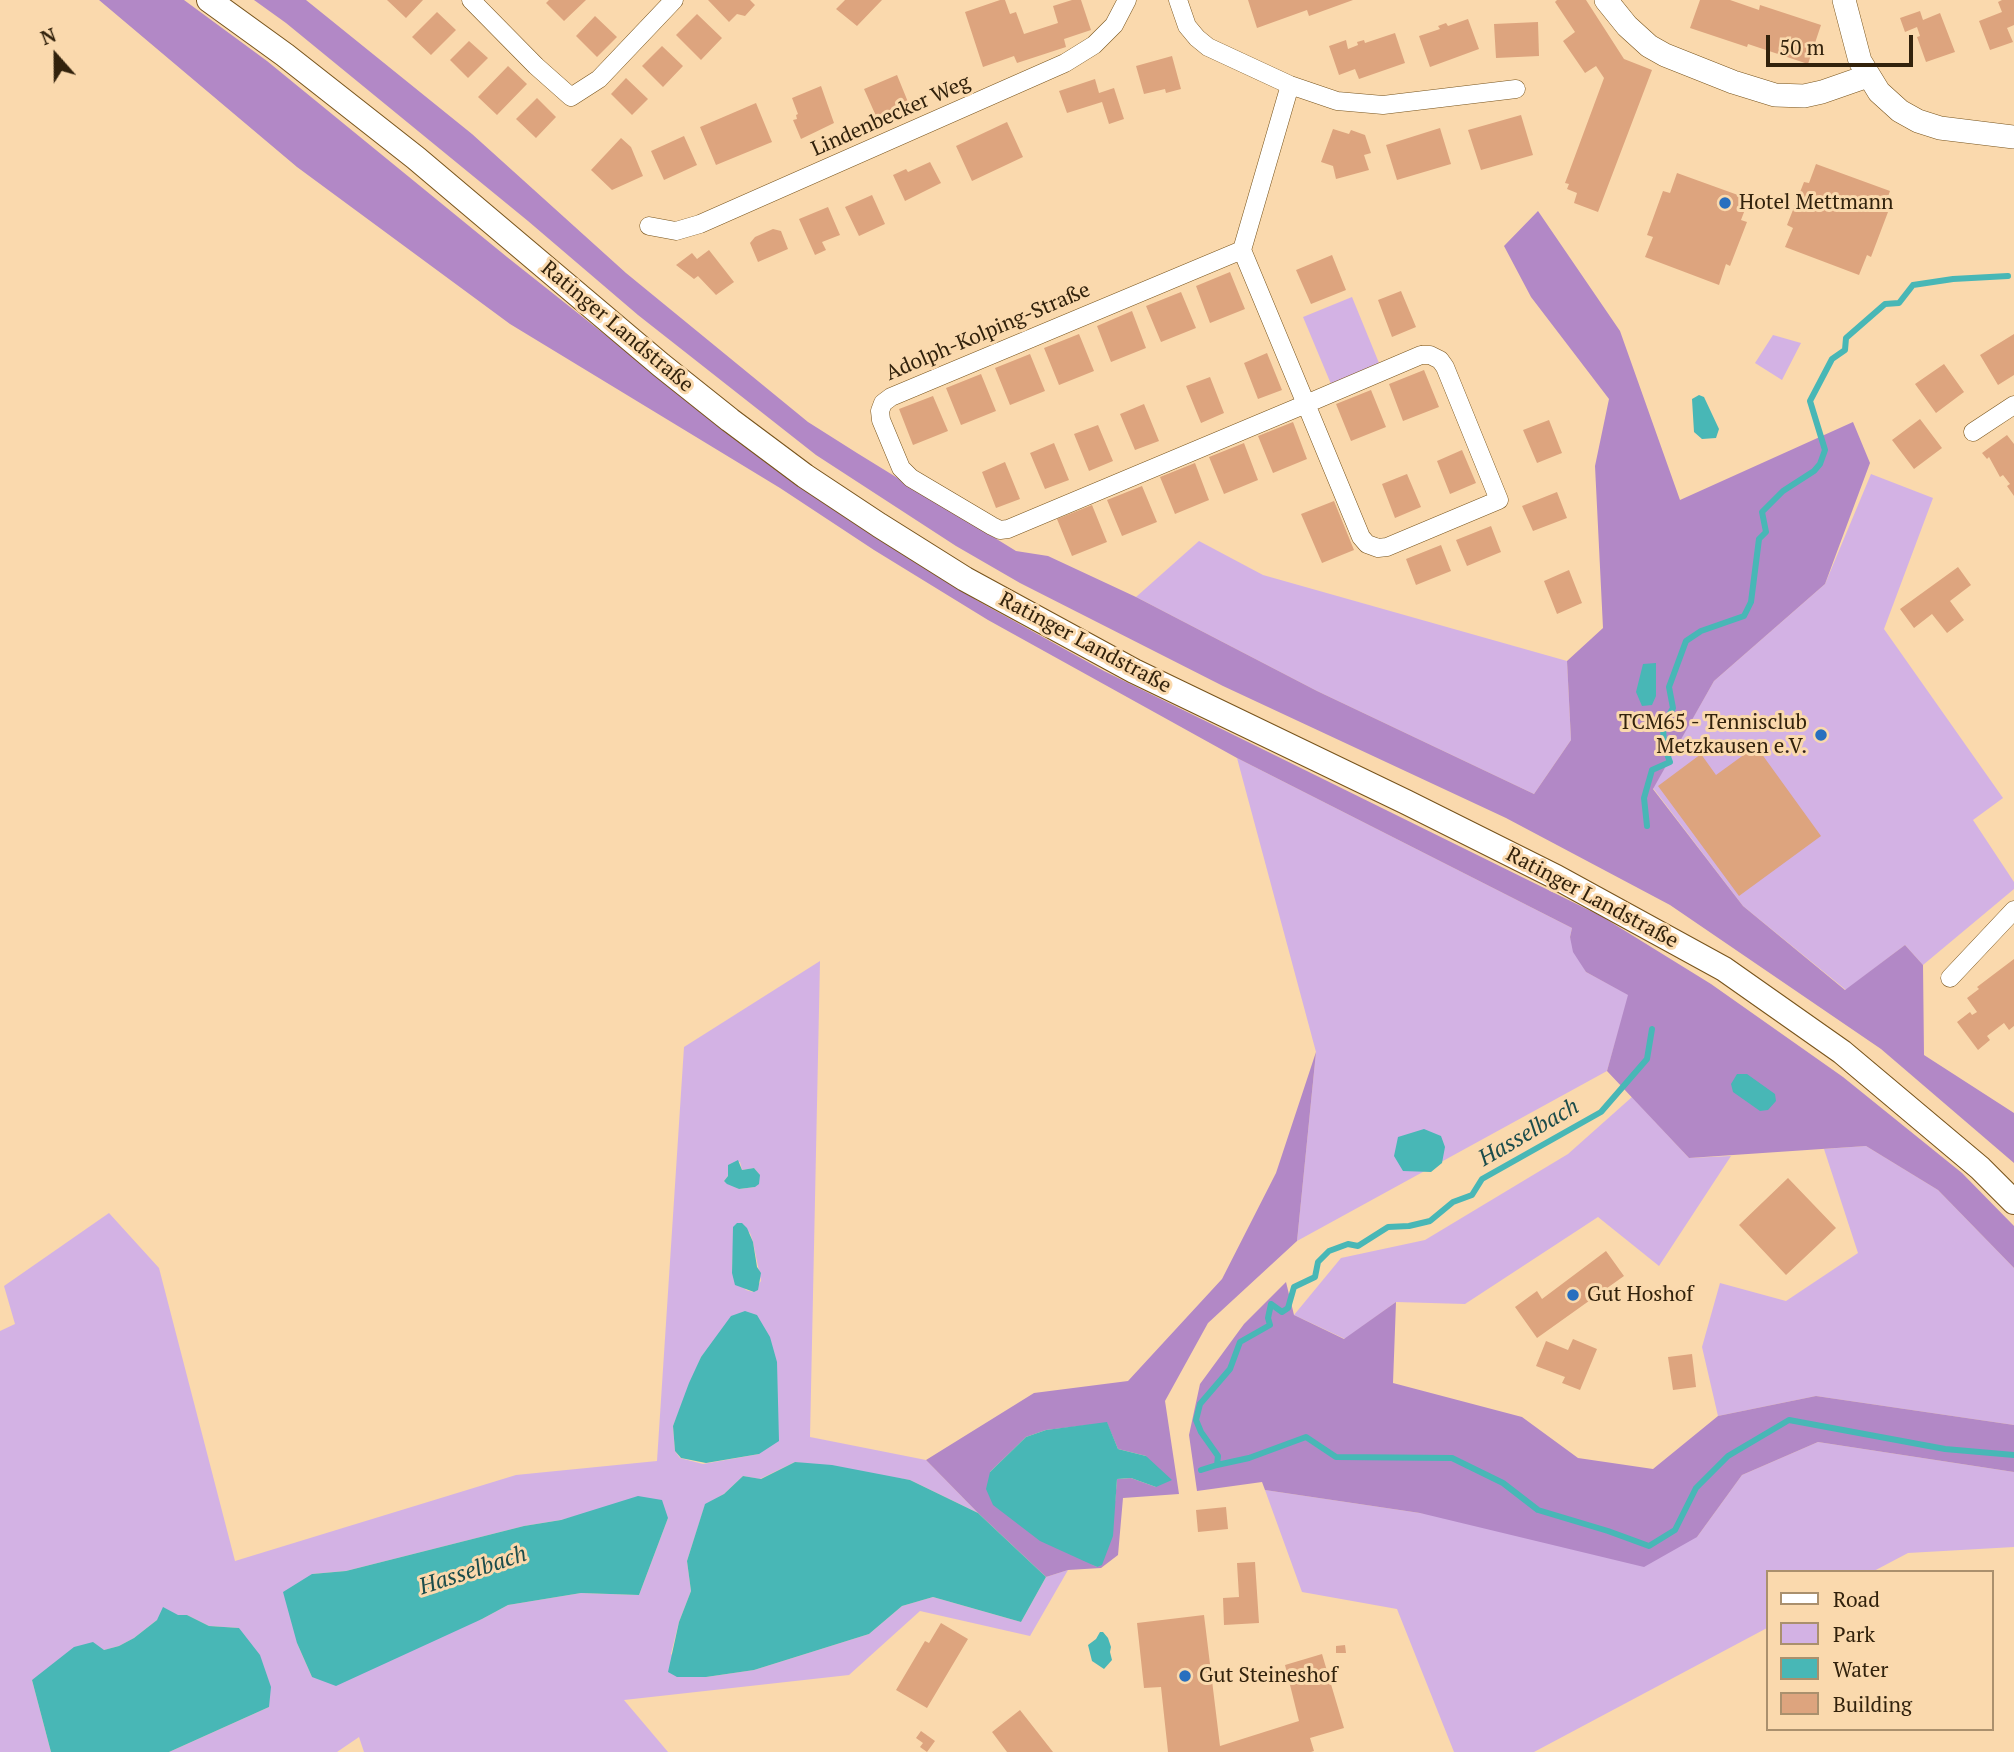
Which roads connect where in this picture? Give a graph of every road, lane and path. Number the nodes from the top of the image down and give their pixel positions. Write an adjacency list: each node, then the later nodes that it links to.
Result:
1 (209, 0): 19 (main road, Ratinger Landstraße)
2 (471, 0): 3 (street)
3 (674, 0)
4 (1127, 0): 12 (street, Lindenbecker Weg)
5 (1178, 0): 9 (street)
6 (1606, 0): 8 (street)
7 (1844, 0): 8 (street)
8 (1868, 76): 11 (street)
9 (1290, 85): 10 (street); 13 (street)
10 (1516, 89)
11 (2014, 137)
12 (649, 226)
13 (1242, 250): 14 (street, Adolph-Kolping-Straße); 14 (street, Adolph-Kolping-Straße)
14 (1306, 404): 14 (street, Adolph-Kolping-Straße)
15 (2014, 405): 16 (street)
16 (1973, 432)
17 (2014, 911): 18 (street)
18 (1950, 978)
19 (2014, 1202)

